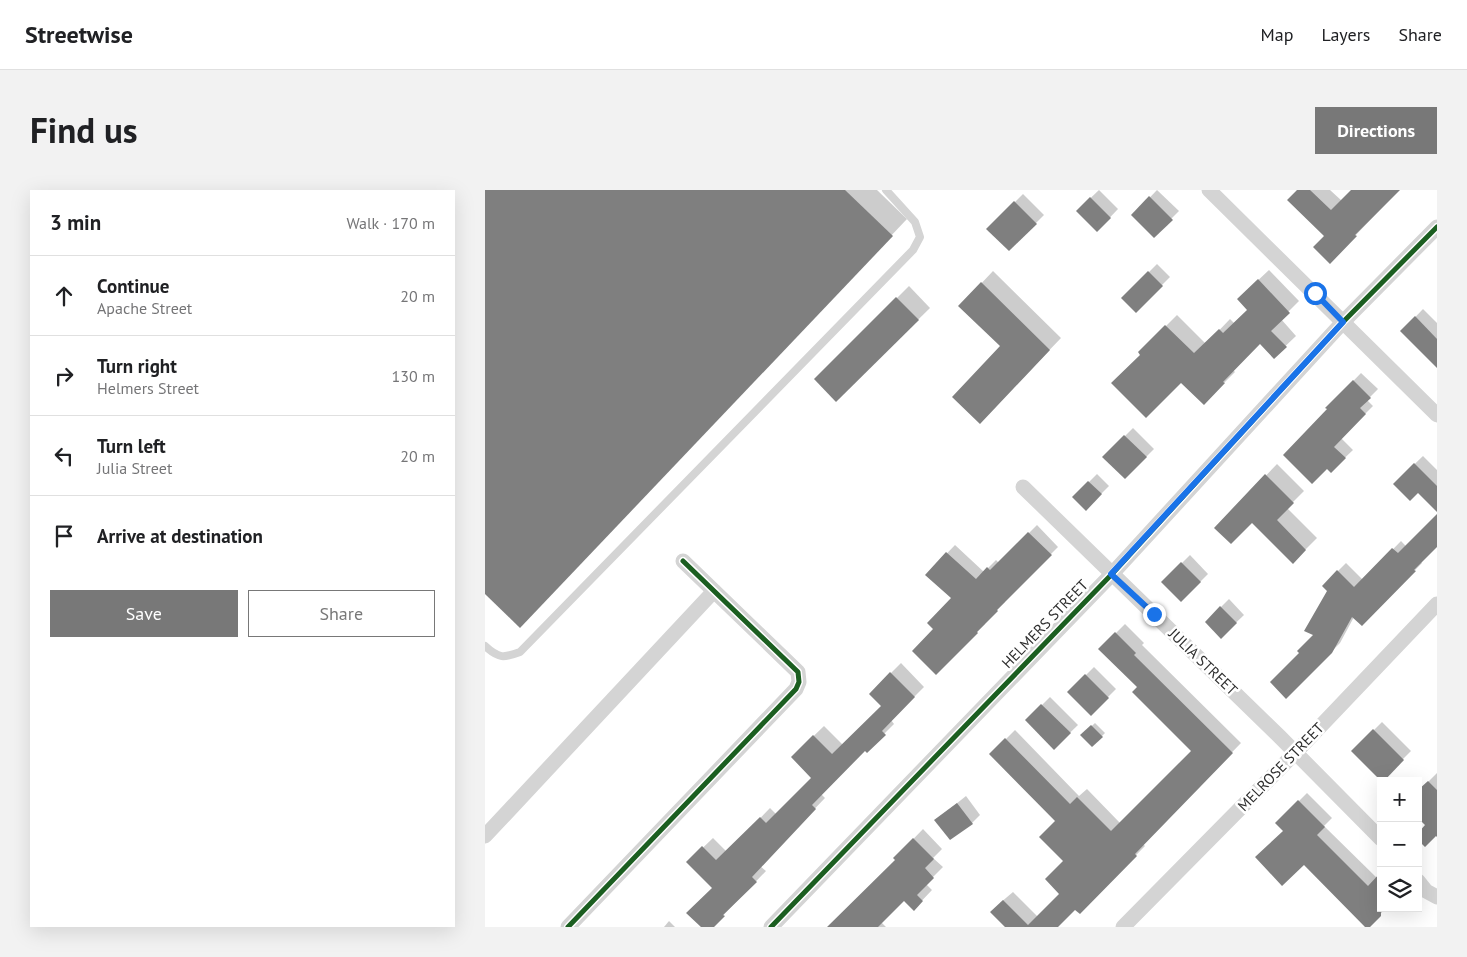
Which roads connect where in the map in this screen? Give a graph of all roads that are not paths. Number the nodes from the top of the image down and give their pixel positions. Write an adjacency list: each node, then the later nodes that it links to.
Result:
1 (886, 190): 11 (lane)
2 (1209, 190): 4 (street)
3 (1437, 227): 4 (street, HELMERS STREET)
4 (1343, 322): 5 (street); 8 (street, HELMERS STREET)
5 (1437, 415)
6 (1023, 487): 8 (street, JULIA STREET)
7 (683, 561): 9 (street)
8 (1111, 574): 12 (street, JULIA STREET); 18 (street, HELMERS STREET)
9 (714, 591): 13 (street); 17 (street)
10 (1437, 604): 12 (street, MELROSE STREET)
11 (485, 646)
12 (1295, 753): 14 (street, JULIA STREET); 19 (street, MELROSE STREET)
13 (485, 836)
14 (1377, 836)
15 (1422, 886): 16 (street)
16 (1437, 897)
17 (568, 927)
18 (771, 927)
19 (1123, 927)

